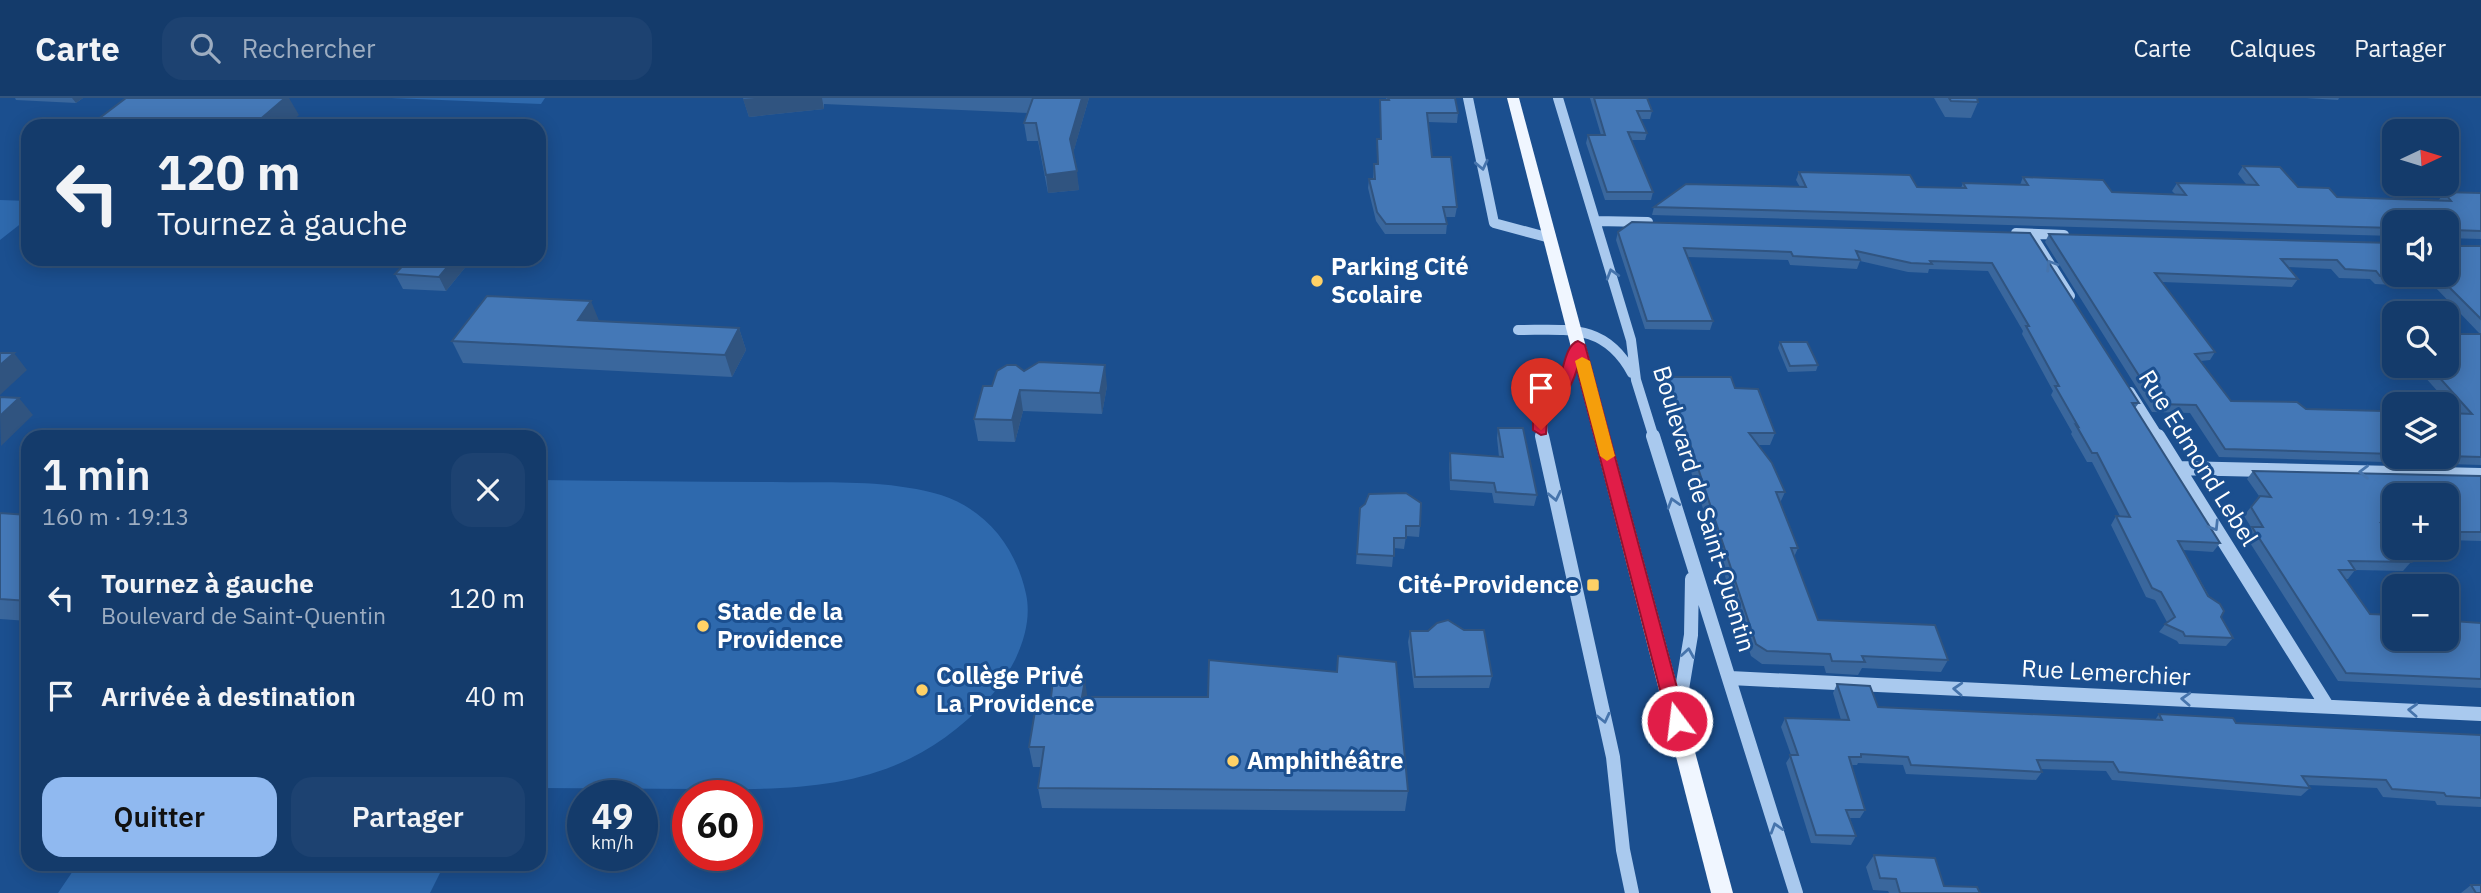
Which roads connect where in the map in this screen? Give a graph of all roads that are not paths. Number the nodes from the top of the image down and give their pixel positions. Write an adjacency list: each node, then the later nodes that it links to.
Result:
1 (1468, 98): 9 (street, one-way to 9)
2 (1513, 98): 9 (main road)
3 (1558, 98): 4 (street, Boulevard de Saint-Quentin)
4 (1595, 221): 5 (street); 13 (street, Boulevard de Saint-Quentin, one-way to 4)
5 (1662, 223)
6 (2004, 233): 7 (street)
7 (2031, 234): 8 (street); 10 (street, one-way to 7)
8 (2073, 235)
9 (1550, 238): 12 (main road)
10 (2075, 303)
11 (1518, 330): 12 (street)
12 (1576, 338): 13 (street); 21 (main road); 22 (street, one-way to 22)
13 (1636, 380): 17 (street, Boulevard de Saint-Quentin, one-way to 13)
14 (2126, 386): 15 (street, Rue Edmond Lebel)
15 (2178, 468): 16 (street, one-way to 15); 19 (street, Rue Edmond Lebel, one-way to 19)
16 (2481, 475)
17 (1693, 568): 18 (street, Boulevard de Saint-Quentin); 21 (street, one-way to 17)
18 (1730, 678): 19 (street, Rue Lemerchier, one-way to 18); 24 (street, Boulevard de Saint-Quentin, one-way to 18)
19 (2327, 706): 20 (street, Rue Lemerchier, one-way to 19)
20 (2481, 714)
21 (1677, 721): 23 (main road)
22 (1632, 893)
23 (1722, 893)
24 (1796, 893)

